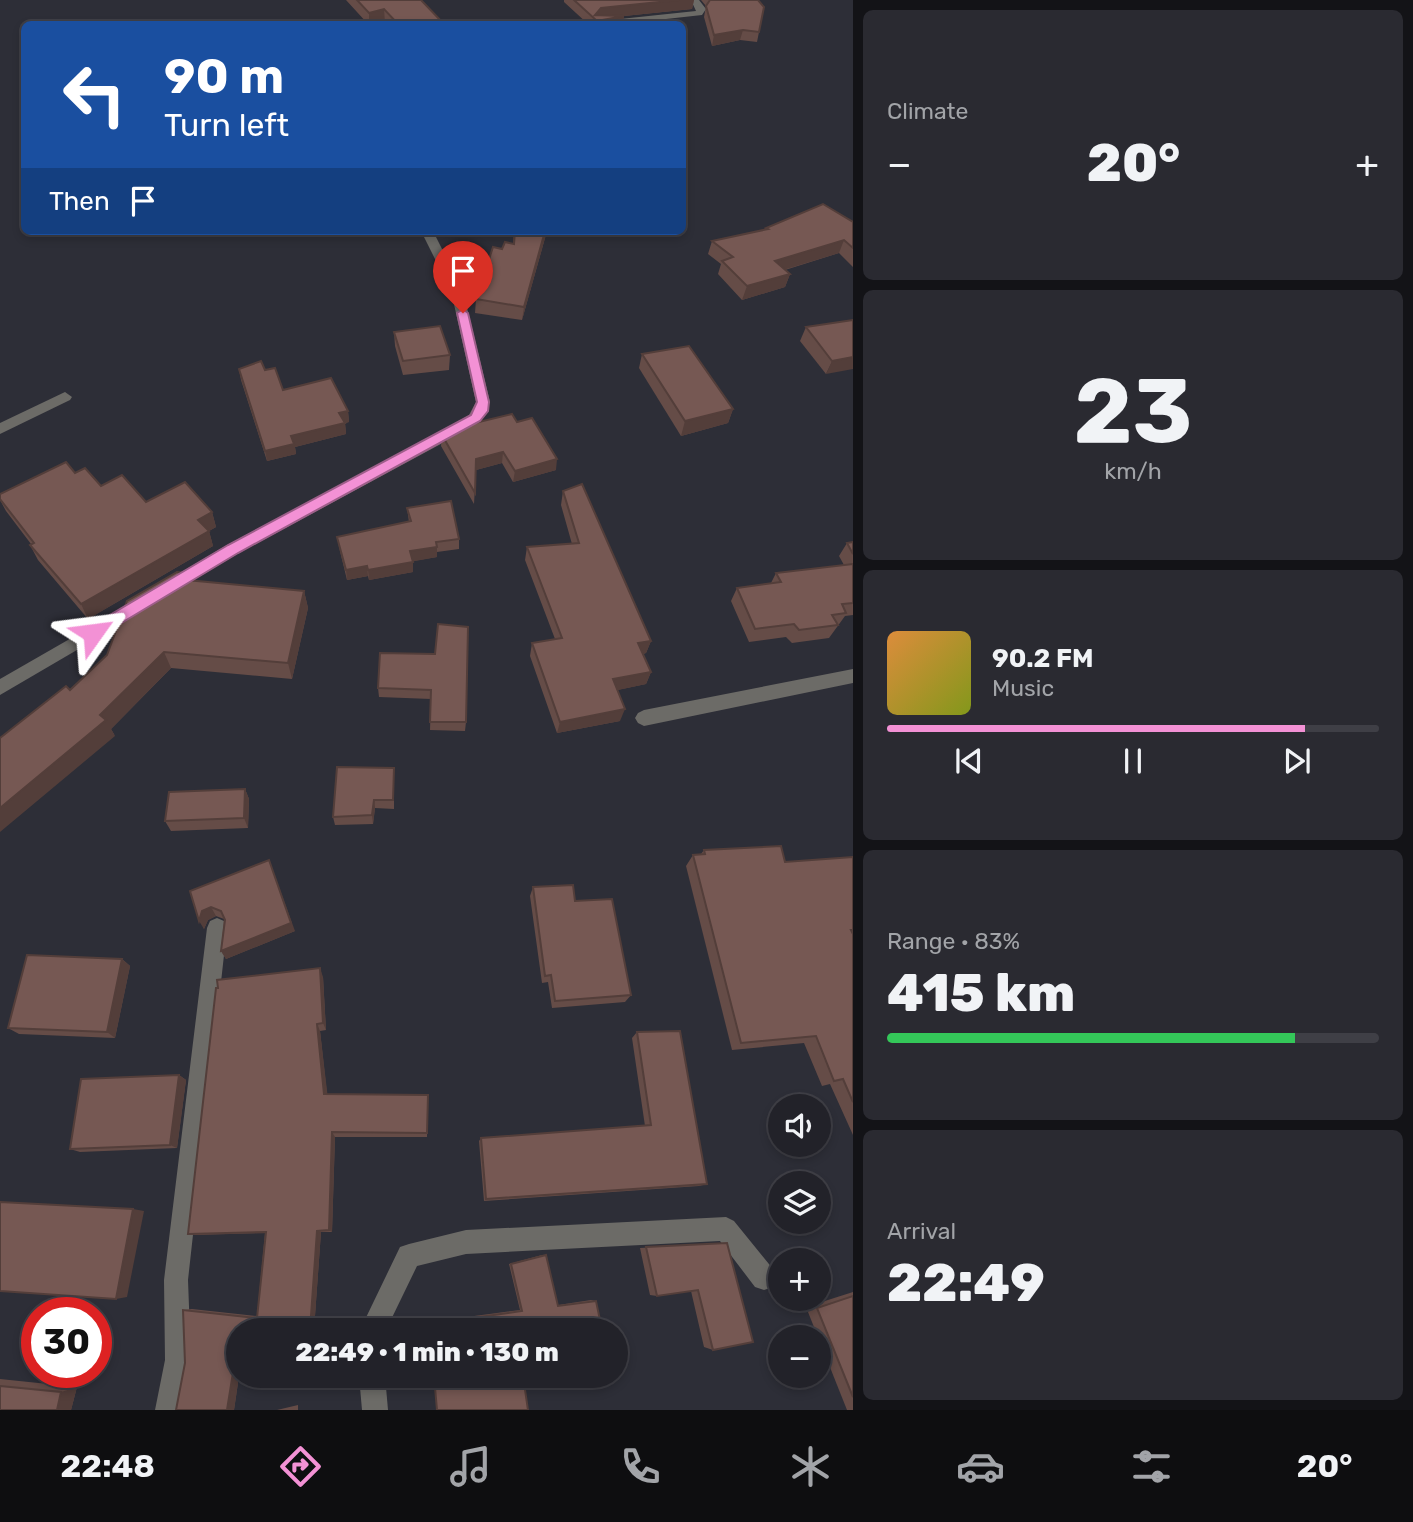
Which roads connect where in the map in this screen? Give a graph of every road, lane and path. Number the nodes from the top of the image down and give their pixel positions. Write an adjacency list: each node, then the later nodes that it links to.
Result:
1 (695, 0): 2 (street)
2 (628, 21)
3 (428, 235): 7 (street)
4 (65, 397): 5 (street)
5 (0, 429)
6 (853, 677): 8 (street)
7 (0, 688)
8 (643, 718)
9 (217, 929): 13 (street)
10 (764, 1278): 11 (street)
11 (379, 1318)
12 (373, 1388): 14 (street)
13 (169, 1410)
14 (375, 1410)

